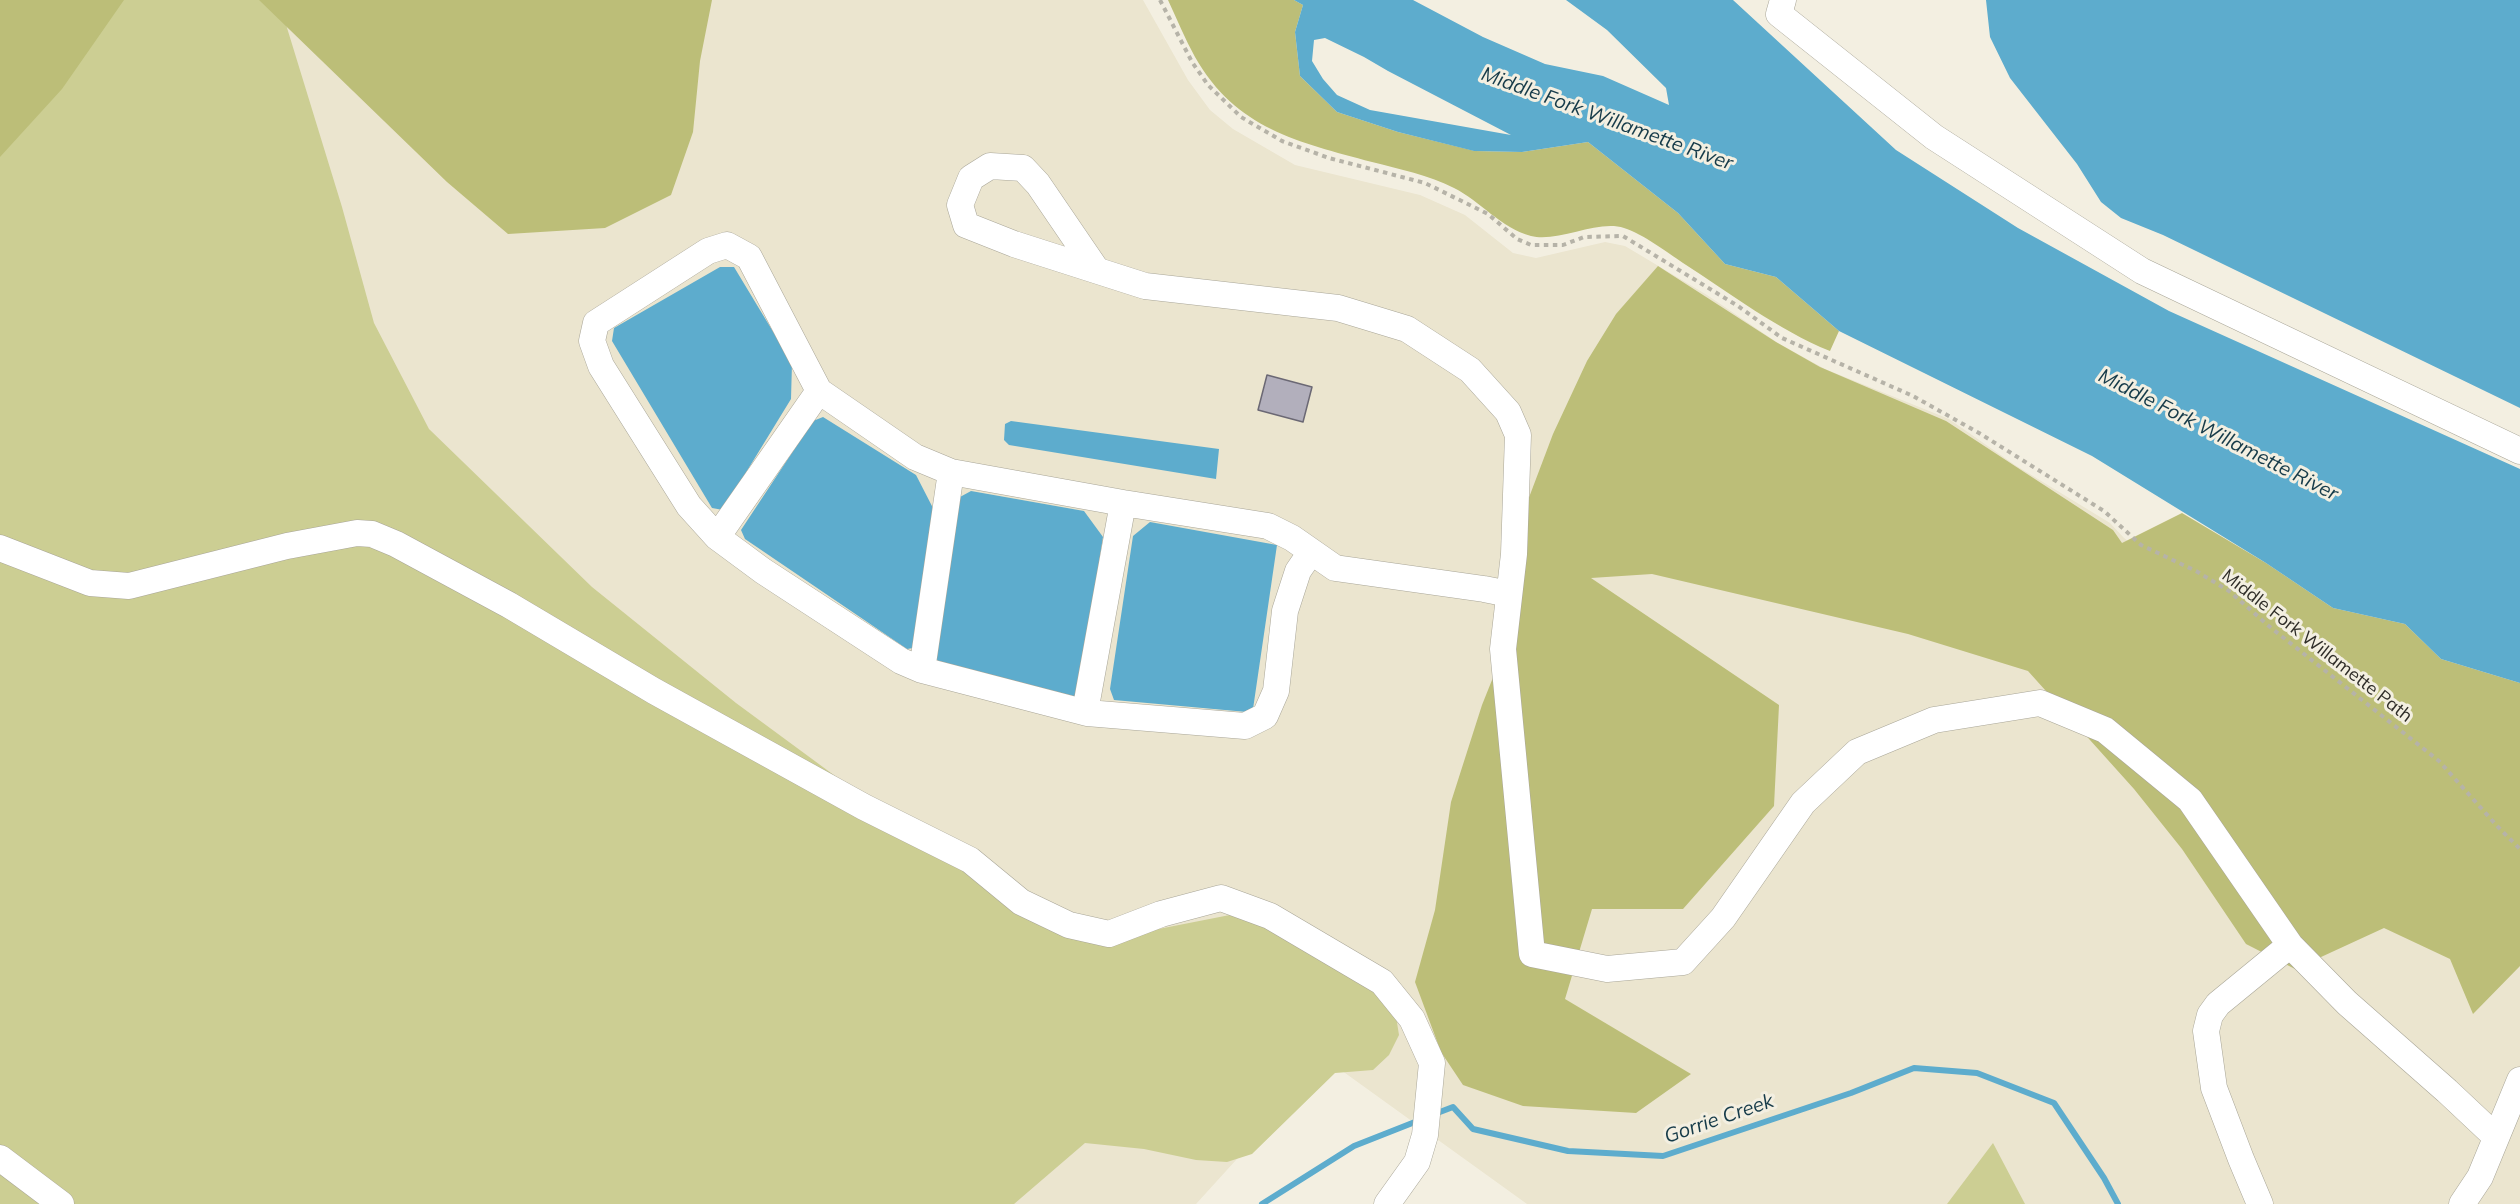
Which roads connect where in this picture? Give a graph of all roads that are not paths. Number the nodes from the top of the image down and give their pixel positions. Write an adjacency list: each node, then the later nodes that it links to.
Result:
1 (1783, 0): 4 (street)
2 (1096, 268): 2 (street); 10 (street)
3 (819, 391): 5 (street); 7 (street); 7 (street)
4 (2520, 451)
5 (951, 472): 6 (street); 11 (street)
6 (1123, 503): 9 (street); 12 (street)
7 (717, 537): 11 (street)
8 (0, 548): 18 (street)
9 (1311, 552): 10 (street); 12 (street)
10 (1509, 594): 13 (street)
11 (922, 670): 12 (street)
12 (1085, 712)
13 (2290, 945): 15 (street); 19 (street)
14 (2520, 1080): 15 (street)
15 (2496, 1137): 20 (street)
16 (0, 1158): 17 (street)
17 (61, 1204)
18 (1387, 1204)
19 (2260, 1204)
20 (2462, 1204)

